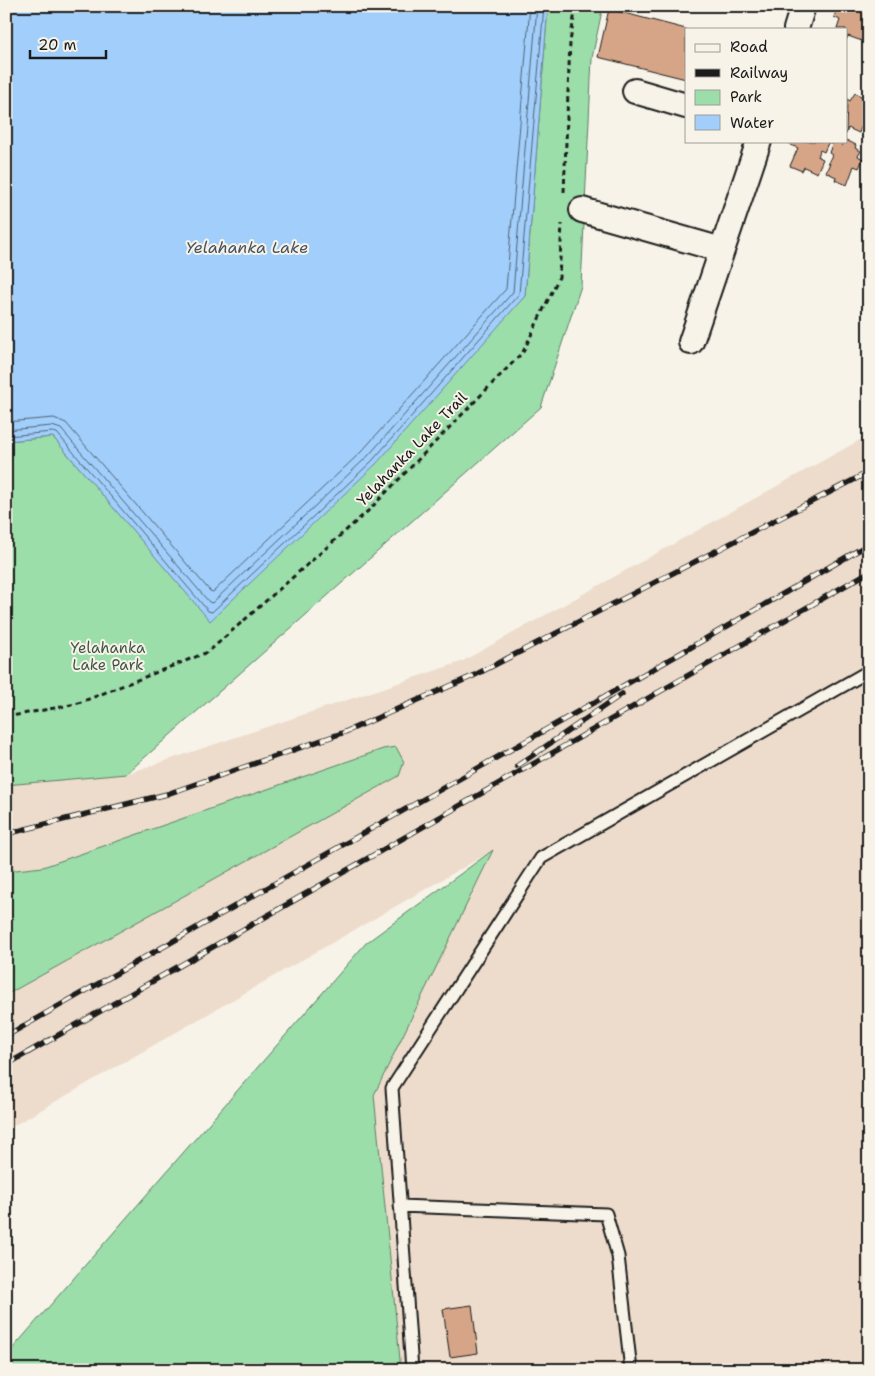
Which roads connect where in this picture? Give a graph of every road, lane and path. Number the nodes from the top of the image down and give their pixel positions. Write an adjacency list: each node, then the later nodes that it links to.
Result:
1 (576, 6): 7 (path, Yelahanka Lake Trail)
2 (803, 6): 3 (street)
3 (796, 28)
4 (635, 92): 5 (street)
5 (685, 106)
6 (759, 142): 8 (street)
7 (569, 210): 8 (street); 11 (path, Yelahanka Lake Trail)
8 (722, 250): 9 (street)
9 (690, 342)
10 (869, 671): 12 (lane)
11 (6, 717)
12 (400, 1206): 13 (lane); 14 (lane)
13 (412, 1370)
14 (631, 1370)

